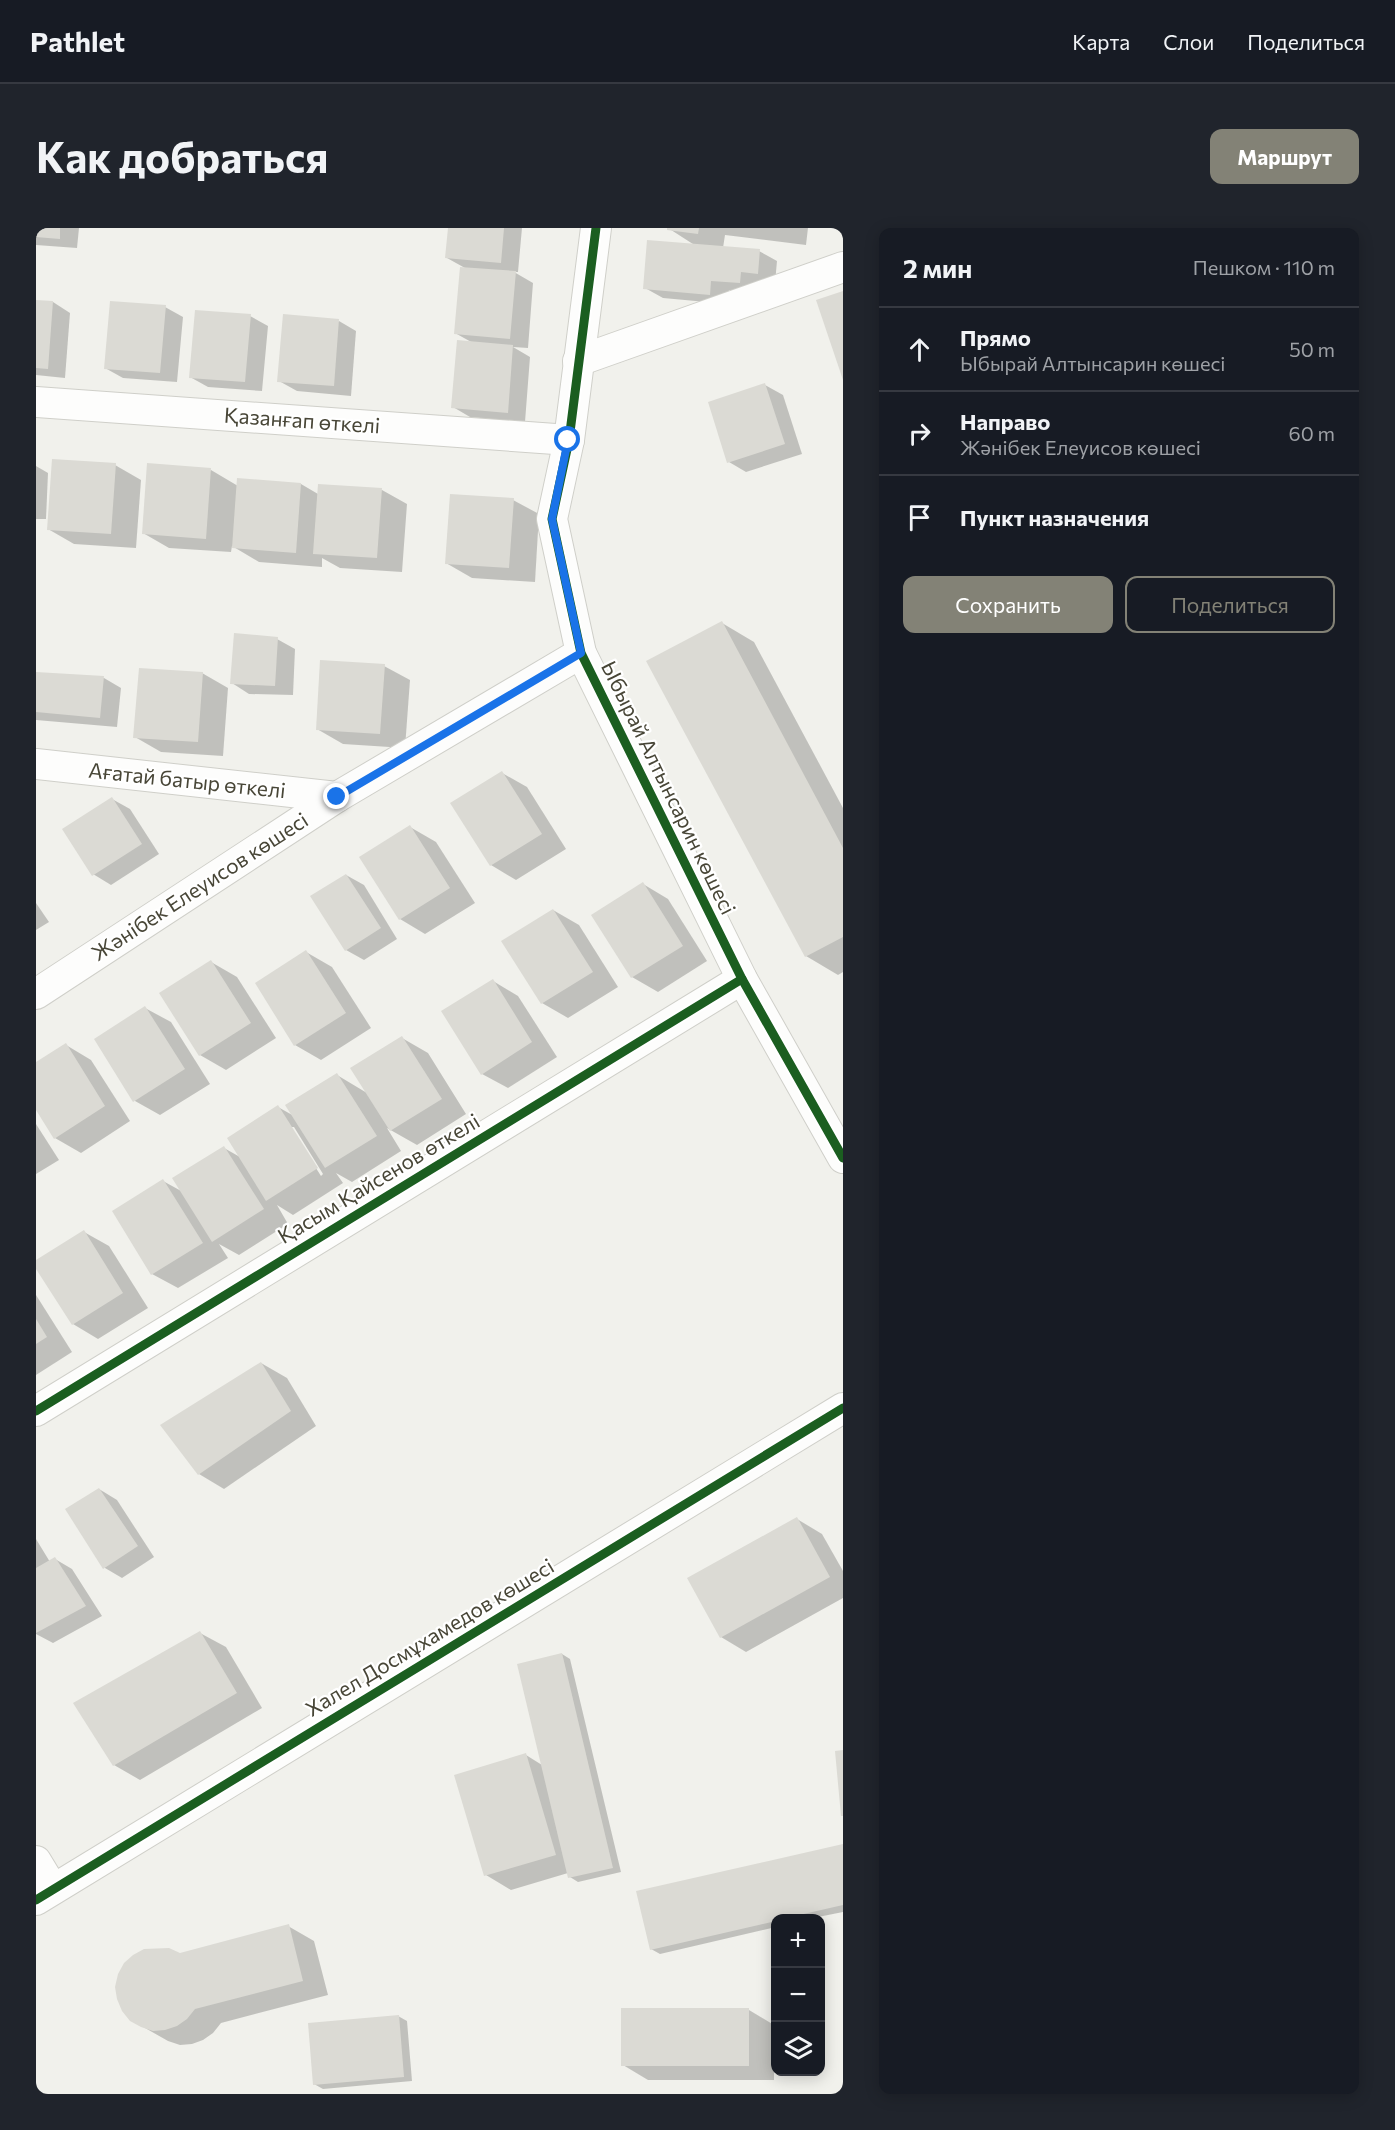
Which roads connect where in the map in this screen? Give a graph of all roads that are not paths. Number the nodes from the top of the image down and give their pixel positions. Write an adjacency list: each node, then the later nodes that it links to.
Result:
1 (596, 228): 3 (street, Ыбырай Алтынсарин көшесі)
2 (843, 267): 3 (street)
3 (578, 361): 5 (street, Ыбырай Алтынсарин көшесі)
4 (36, 402): 5 (street, Қазанғап өткелі)
5 (568, 440): 6 (street, Ыбырай Алтынсарин көшесі)
6 (581, 653): 8 (street, Жәнібек Елеуисов көшесі); 9 (street, Ыбырай Алтынсарин көшесі)
7 (36, 764): 8 (street, Ағатай батыр өткелі)
8 (337, 797): 10 (street, Жәнібек Елеуисов көшесі)
9 (742, 979): 11 (street, Ыбырай Алтынсарин көшесі); 13 (street, Қасым Қайсенов өткелі)
10 (36, 994)
11 (843, 1158)
12 (843, 1408): 15 (street, Халел Досмұхамедов көшесі)
13 (36, 1411)
14 (36, 1862): 15 (street)
15 (45, 1895)

